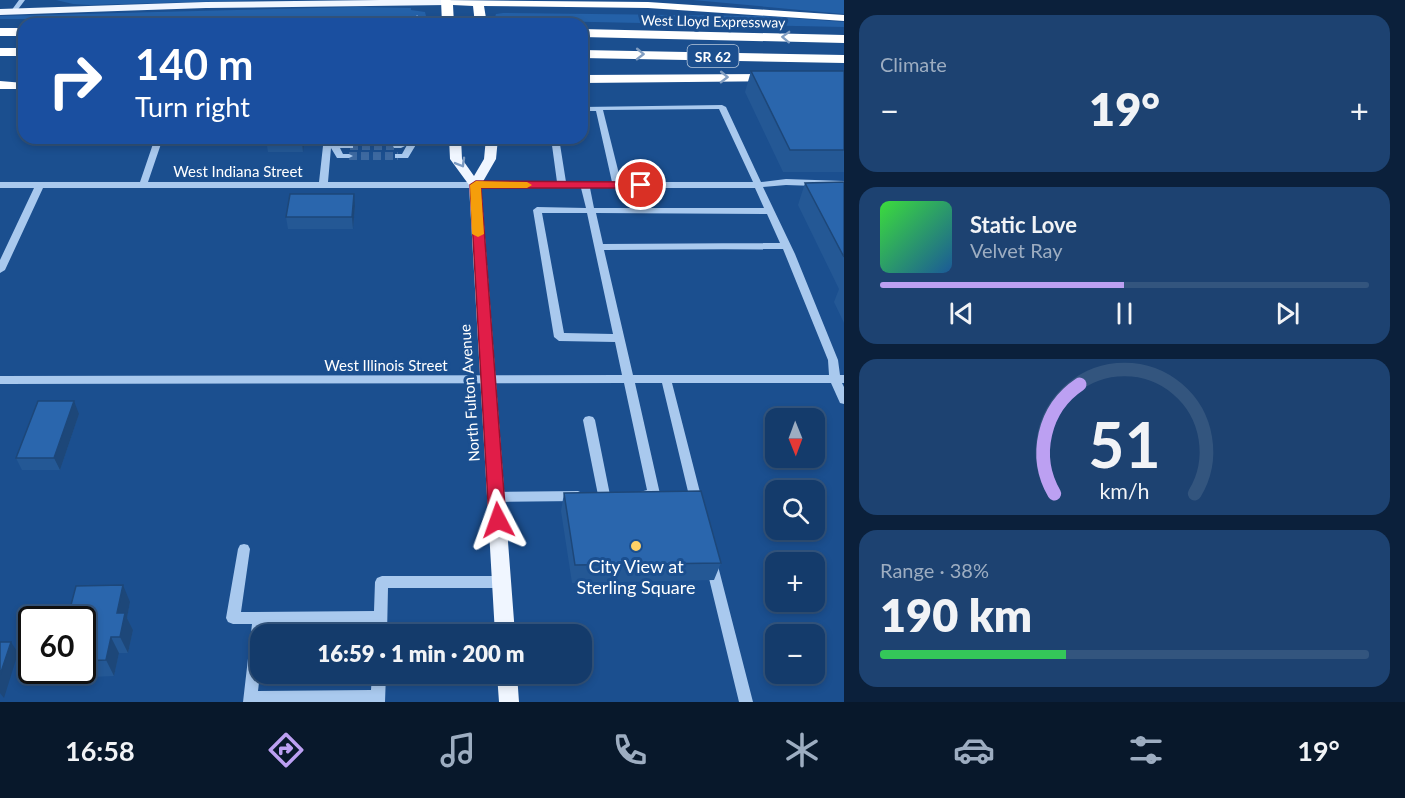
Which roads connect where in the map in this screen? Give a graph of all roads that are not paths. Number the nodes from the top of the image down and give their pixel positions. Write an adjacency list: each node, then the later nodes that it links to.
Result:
1 (22, 0): 4 (street)
2 (447, 1): 3 (highway); 4 (main road); 6 (highway)
3 (478, 1): 7 (highway); 8 (highway)
4 (14, 11): 5 (main road)
5 (0, 12)
6 (448, 18)
7 (480, 18)
8 (844, 18)
9 (0, 32): 10 (highway)
10 (18, 32)
11 (588, 33): 12 (highway, West Lloyd Expressway / SR 62, one-way to 11)
12 (844, 39)
13 (0, 52): 14 (highway)
14 (18, 52)
15 (588, 54): 16 (highway, SR 62, one-way to 16)
16 (844, 59)
17 (789, 78): 18 (highway, one-way to 17)
18 (588, 79)
19 (0, 86): 20 (highway)
20 (18, 86)
21 (600, 108): 22 (street); 44 (street); 45 (street)
22 (588, 109)
23 (157, 144): 39 (street)
24 (330, 144): 40 (street)
25 (338, 144): 34 (street)
26 (346, 144): 32 (street)
27 (401, 144): 33 (street)
28 (411, 144): 35 (street)
29 (455, 144): 41 (main road, one-way to 41)
30 (491, 144): 41 (main road)
31 (556, 144): 42 (street)
32 (350, 146)
33 (397, 146)
34 (349, 156)
35 (398, 156)
36 (844, 184): 45 (street, West Indiana Street)
37 (0, 185): 38 (street, West Indiana Street)
38 (40, 185): 39 (street, West Indiana Street); 50 (street)
39 (143, 185): 40 (street, West Indiana Street)
40 (323, 185): 41 (street, West Indiana Street)
41 (476, 185): 42 (street, West Indiana Street); 56 (main road, North Fulton Avenue)
42 (562, 185): 43 (street, West Indiana Street)
43 (585, 185): 44 (street, West Indiana Street); 46 (street)
44 (617, 185): 45 (street, West Indiana Street)
45 (757, 185): 47 (street)
46 (591, 211): 47 (street); 49 (street); 51 (street)
47 (769, 211): 48 (street)
48 (786, 246): 49 (street); 54 (street)
49 (599, 247): 51 (street)
50 (0, 270)
51 (618, 338): 52 (street)
52 (627, 379): 53 (street, West Illinois Street); 56 (street, West Illinois Street); 59 (street)
53 (666, 379): 54 (street, West Illinois Street); 61 (street)
54 (840, 379): 57 (street)
55 (0, 380): 56 (street, West Illinois Street)
56 (487, 380): 60 (main road, North Fulton Avenue)
57 (844, 400)
58 (589, 420): 60 (street)
59 (634, 495)
60 (496, 497): 64 (main road, North Fulton Avenue)
61 (700, 517)
62 (244, 549): 66 (street)
63 (709, 552): 76 (street)
64 (502, 582): 65 (street); 69 (main road, North Fulton Avenue)
65 (380, 617): 66 (street); 68 (street)
66 (259, 618): 67 (street)
67 (259, 624)
68 (380, 624)
69 (504, 624)
70 (253, 684): 73 (street)
71 (379, 684): 74 (street)
72 (507, 684): 75 (main road)
73 (250, 700): 74 (street)
74 (378, 700)
75 (508, 702)
76 (746, 702)

